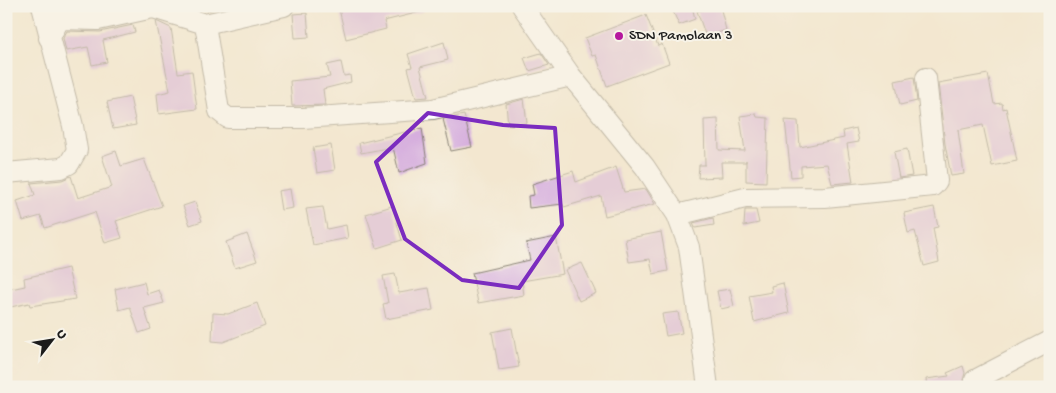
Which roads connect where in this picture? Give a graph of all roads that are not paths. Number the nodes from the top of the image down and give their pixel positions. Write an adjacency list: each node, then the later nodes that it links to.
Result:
1 (42, 6): 5 (street)
2 (284, 6): 4 (street)
3 (522, 6): 6 (street)
4 (205, 24): 5 (street); 6 (street)
5 (49, 38): 8 (street)
6 (571, 76): 9 (street)
7 (926, 78): 9 (street)
8 (6, 173)
9 (677, 215): 12 (street)
10 (1050, 342): 11 (street)
11 (975, 380)
12 (708, 387)

